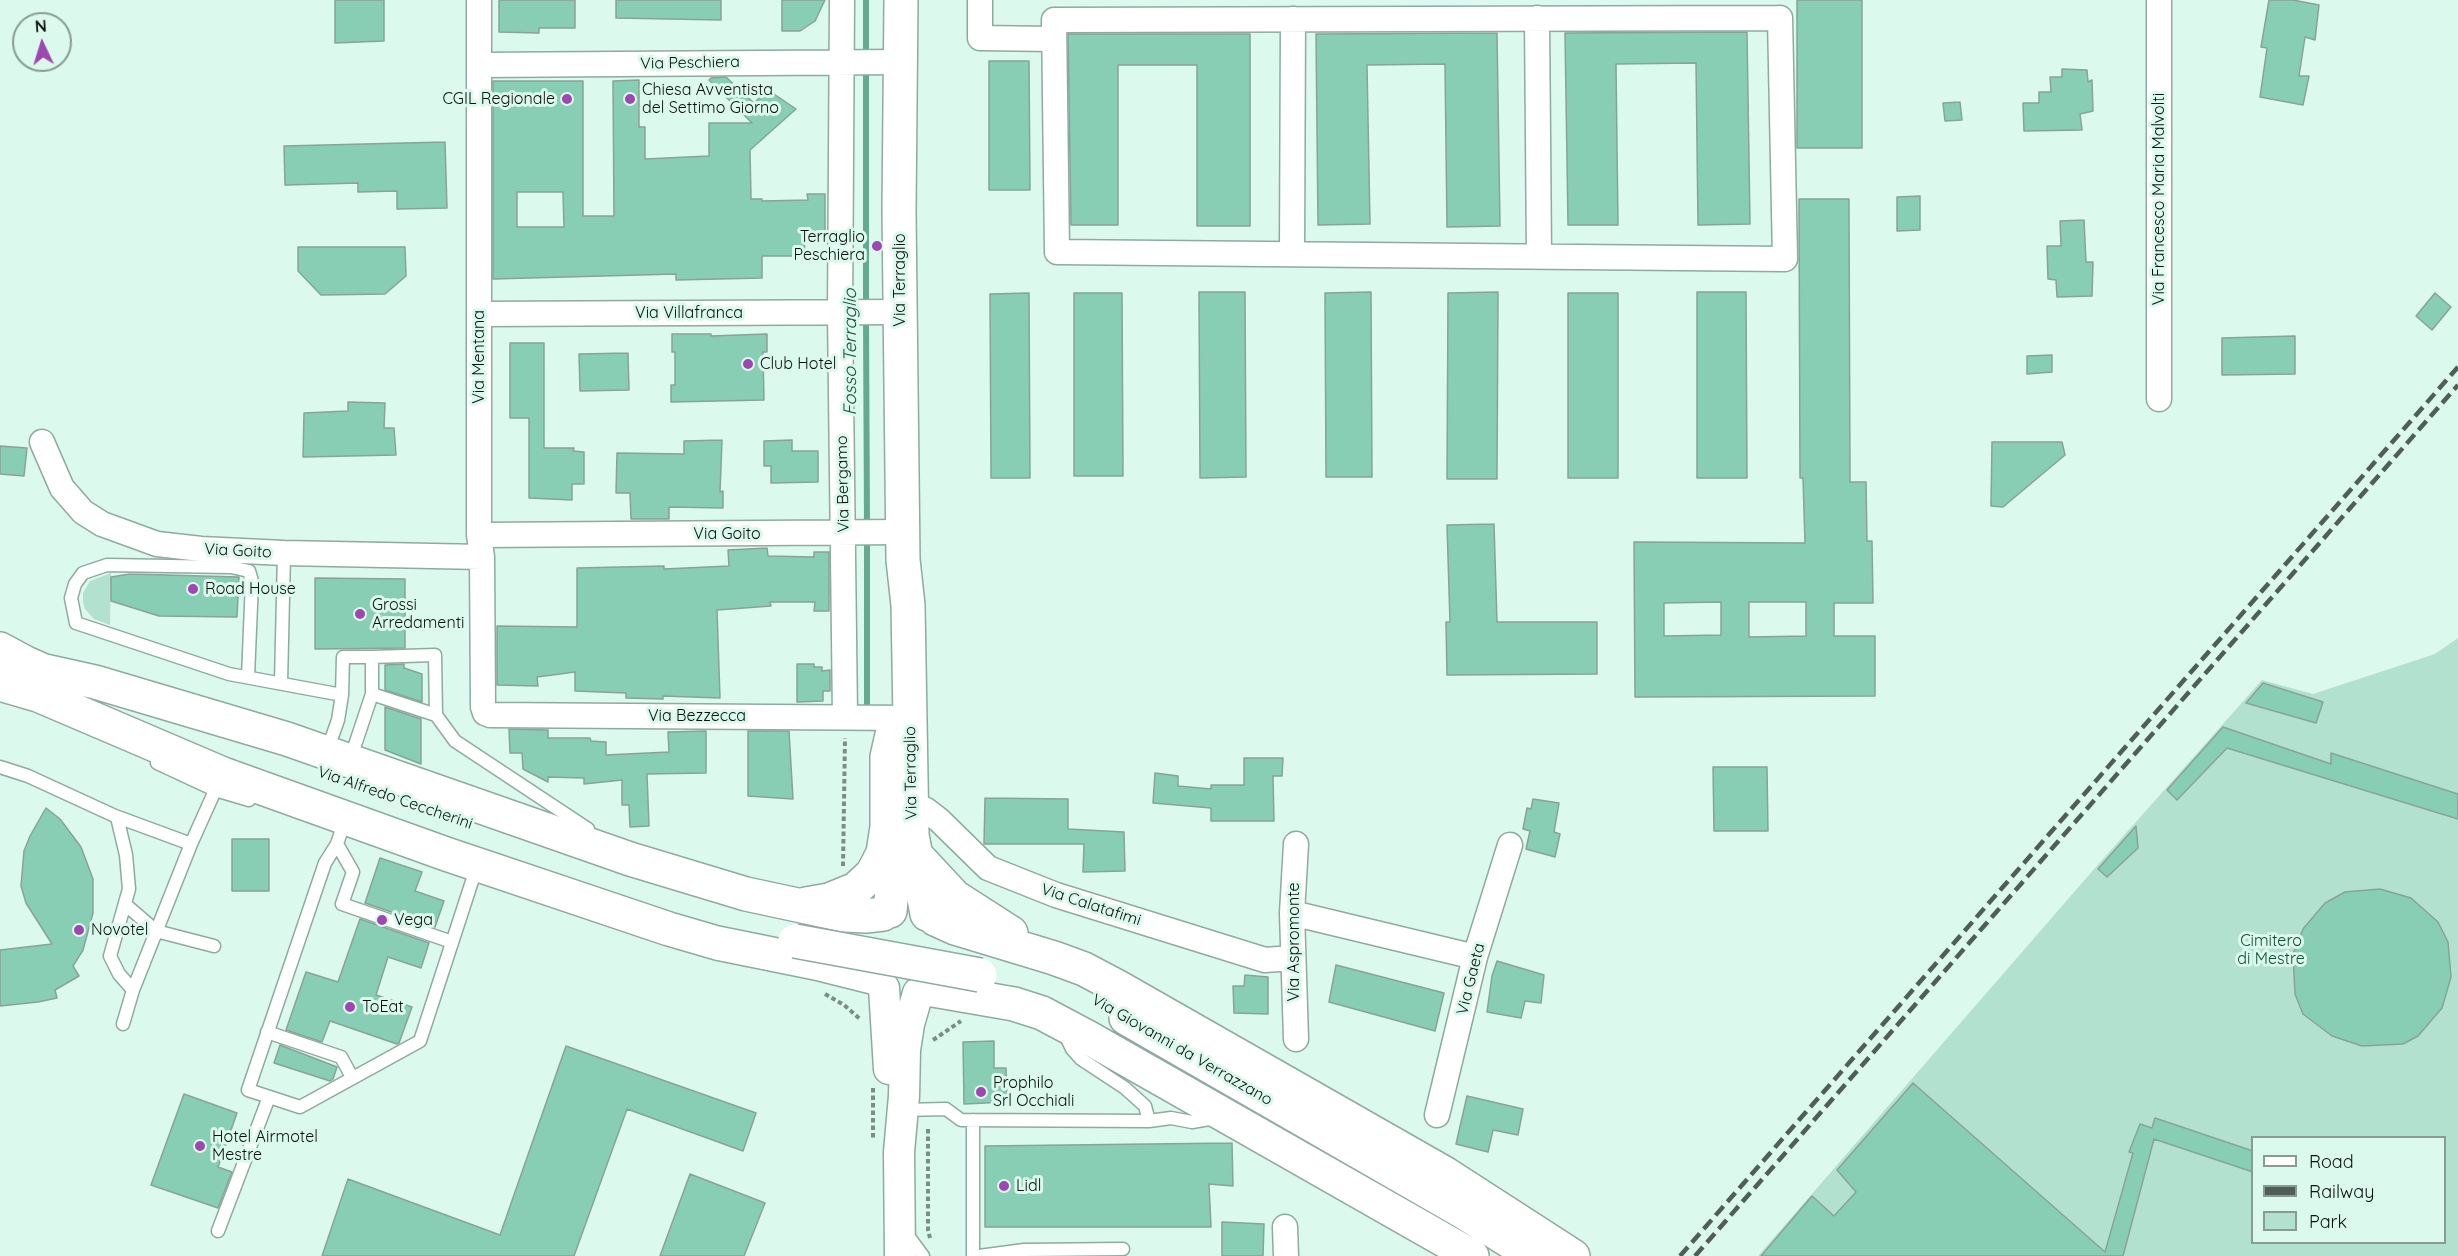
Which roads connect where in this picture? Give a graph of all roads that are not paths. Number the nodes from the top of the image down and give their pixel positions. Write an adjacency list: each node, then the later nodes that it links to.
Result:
1 (479, 0): 11 (street, Via Mentana)
2 (842, 0): 9 (street, Via Bergamo)
3 (901, 0): 10 (main road, Via Terraglio)
4 (980, 0): 8 (street)
5 (2159, 0): 17 (street, Via Francesco Maria Malvolti)
6 (1537, 18): 7 (street); 13 (street); 13 (street)
7 (1293, 19): 8 (street); 12 (street)
8 (1054, 39): 12 (street)
9 (849, 62): 10 (street, Via Peschiera); 11 (street, Via Peschiera); 15 (street, Via Bergamo)
10 (891, 62): 14 (main road, Via Terraglio)
11 (479, 65): 16 (street, Via Mentana)
12 (1292, 254): 13 (street)
13 (1539, 256)
14 (890, 312): 15 (street, Via Villafranca); 20 (main road, Via Terraglio)
15 (847, 313): 16 (street, Via Villafranca); 19 (street, Via Bergamo)
16 (479, 314): 21 (street, Via Mentana)
17 (2159, 399)
18 (42, 442): 23 (street, Via Goito)
19 (849, 533): 20 (street, Via Goito); 21 (street, Via Goito); 34 (street, Via Bergamo)
20 (896, 542): 35 (main road, Via Terraglio)
21 (481, 546): 22 (street, Via Goito); 32 (street, Via Mentana)
22 (284, 553): 23 (street, Via Goito); 28 (lane)
23 (201, 558): 26 (lane); 26 (lane)
24 (0, 648): 27 (main road, Via Alfredo Ceccherini)
25 (372, 657): 30 (lane); 31 (lane); 33 (lane)
26 (248, 677): 28 (lane)
27 (40, 682): 29 (main road, Via Alfredo Ceccherini); 36 (main road); 39 (main road); 53 (main road, Via Alfredo Ceccherini)
28 (281, 683): 31 (lane)
29 (0, 684)
30 (372, 694): 33 (lane); 36 (lane)
31 (342, 695): 36 (lane)
32 (485, 712): 34 (street, Via Bezzecca)
33 (436, 715): 47 (lane)
34 (845, 717): 35 (street, Via Bezzecca)
35 (898, 723): 40 (main road, Via Terraglio); 50 (main road, Via Terraglio); 53 (main road)
36 (338, 756): 47 (main road)
37 (144, 758): 39 (lane)
38 (0, 767): 41 (lane)
39 (219, 782): 42 (main road); 43 (lane)
40 (911, 804): 46 (main road, Via Terraglio); 59 (street, Via Calatafimi)
41 (117, 817): 43 (lane); 49 (lane)
42 (341, 831): 48 (main road); 55 (lane); 65 (lane)
43 (191, 843): 54 (lane)
44 (1296, 844): 51 (street, Via Aspromonte)
45 (1510, 845): 57 (street, Via Gaeta)
46 (915, 854): 52 (main road, Via Terraglio); 58 (main road)
47 (630, 859): 53 (main road)
48 (478, 865): 55 (lane); 60 (main road)
49 (126, 905): 54 (lane); 61 (lane)
50 (887, 913): 52 (main road); 53 (main road); 60 (main road)
51 (1292, 913): 57 (street); 59 (street, Via Aspromonte)
52 (931, 916): 58 (main road); 62 (main road)
53 (795, 924): 87 (main road, Via Giovanni da Verrazzano, bridge); 88 (main road, Via Giovanni da Verrazzano)
54 (156, 931): 56 (lane); 61 (lane)
55 (452, 942): 67 (lane)
56 (214, 946)
57 (1475, 957): 71 (street, Via Gaeta)
58 (1054, 958): 89 (main road)
59 (1293, 958): 66 (street, Via Aspromonte)
60 (878, 983): 62 (main road); 76 (street)
61 (133, 990): 63 (lane)
62 (923, 991): 64 (main road); 70 (street)
63 (123, 1024)
64 (1066, 1025): 75 (lane); 86 (main road)
65 (267, 1032): 67 (lane); 68 (lane)
66 (1296, 1039)
67 (352, 1077): 68 (lane)
68 (269, 1097): 79 (lane)
69 (1189, 1103): 72 (lane)
70 (916, 1114): 74 (lane); 76 (street)
71 (1437, 1115)
72 (1171, 1118): 73 (lane); 75 (lane)
73 (1209, 1119)
74 (973, 1120): 75 (lane); 83 (lane)
75 (1149, 1120)
76 (886, 1146): 77 (street)
77 (899, 1225): 81 (lane); 82 (street)
78 (1286, 1227): 85 (street)
79 (218, 1231)
80 (1123, 1249): 84 (lane)
81 (928, 1252)
82 (900, 1256)
83 (973, 1256)
84 (979, 1256)
85 (1286, 1256)
86 (1472, 1256)
87 (1508, 1256)
88 (1533, 1256)
89 (1573, 1256)

